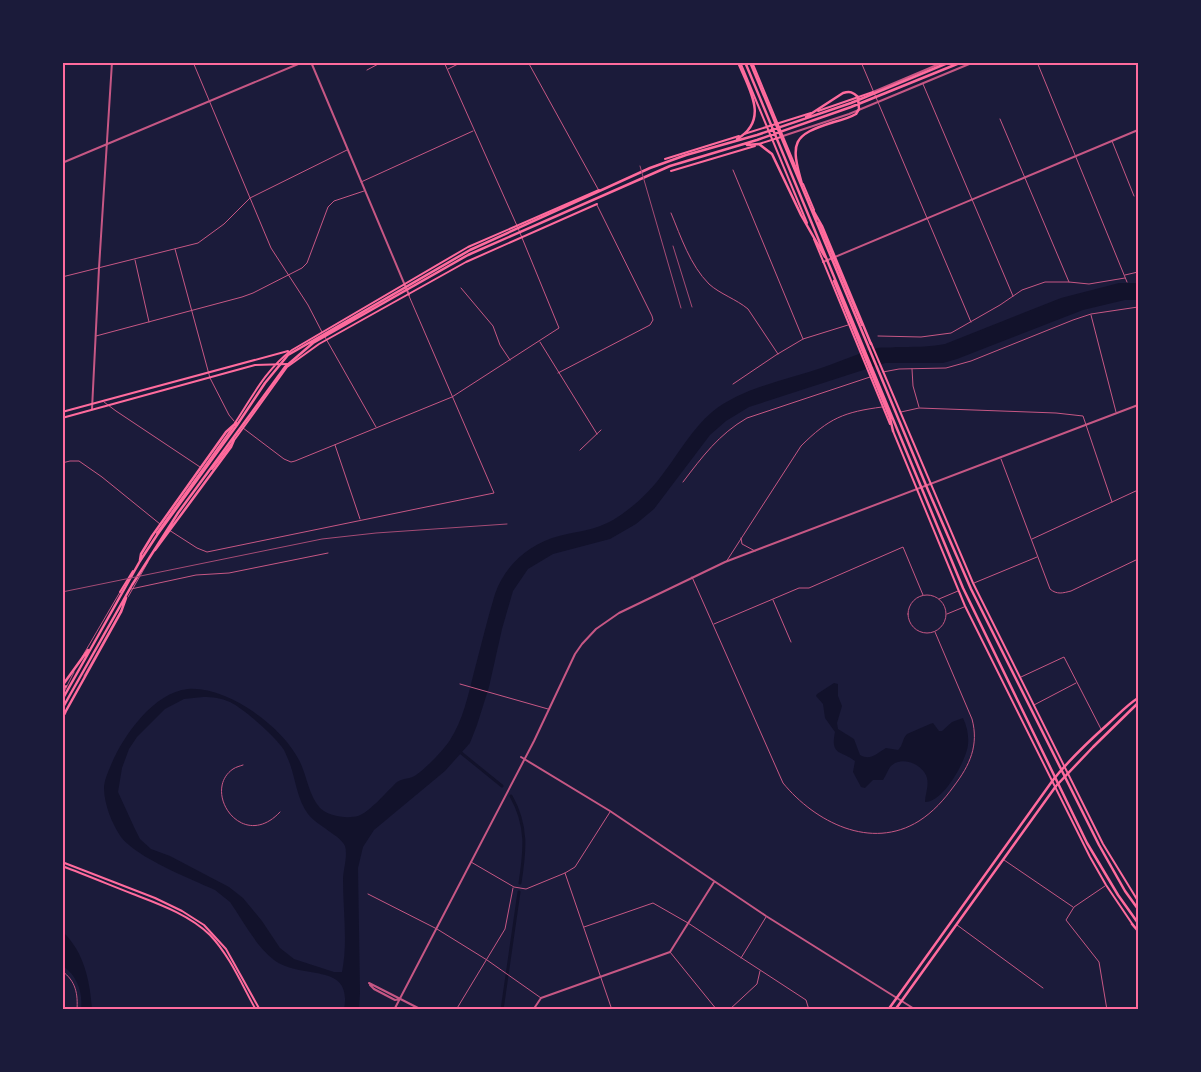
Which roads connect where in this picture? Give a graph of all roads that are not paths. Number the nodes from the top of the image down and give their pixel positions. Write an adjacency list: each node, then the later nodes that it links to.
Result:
1 (112, 62): 34 (street)
2 (193, 62): 22 (street)
3 (303, 62): 22 (street)
4 (311, 62): 36 (street)
5 (382, 62): 19 (street)
6 (444, 62): 18 (street)
7 (462, 62): 18 (street)
8 (528, 62): 44 (street)
9 (739, 62): 27 (main road); 33 (main road)
10 (745, 62): 60 (main road)
11 (751, 62): 26 (main road); 46 (main road)
12 (861, 62): 21 (street)
13 (944, 62): 21 (street)
14 (950, 62): 25 (main road)
15 (962, 62): 35 (main road)
16 (974, 62): 20 (street)
17 (1037, 62): 37 (street)
18 (447, 69): 28 (street)
19 (367, 70)
20 (923, 84): 23 (street); 50 (street)
21 (873, 92): 23 (street); 26 (main road)
22 (209, 102): 34 (street); 48 (street)
23 (878, 103): 30 (street); 53 (street)
24 (1000, 119): 42 (street)
25 (802, 120): 33 (main road); 46 (main road)
26 (778, 124): 27 (main road); 30 (main road)
27 (768, 127): 31 (main road); 38 (main road)
28 (474, 130): 43 (street); 54 (street)
29 (1138, 130): 32 (street)
30 (783, 136): 31 (main road); 57 (main road)
31 (773, 140): 41 (main road); 59 (main road)
32 (1112, 141): 37 (street); 47 (street)
33 (734, 142): 54 (main road)
34 (106, 145): 39 (street); 61 (street)
35 (736, 147): 60 (main road); 79 (main road)
36 (348, 149): 43 (street); 48 (street)
37 (1075, 156): 42 (street); 64 (street)
38 (665, 159)
39 (62, 163)
40 (733, 170): 82 (street)
41 (671, 171)
42 (1025, 177): 50 (street); 67 (street)
43 (361, 182): 45 (street)
44 (599, 190): 54 (main road)
45 (365, 191): 63 (street); 69 (street)
46 (805, 195): 49 (main road)
47 (1134, 196)
48 (250, 198): 56 (street); 63 (street)
49 (807, 200): 84 (main road); 186 (main road)
50 (972, 200): 53 (street); 72 (street)
51 (597, 204): 55 (main road); 93 (street)
52 (671, 213): 86 (street)
53 (927, 218): 57 (street); 77 (street)
54 (518, 226): 55 (street); 69 (main road)
55 (522, 238): 71 (main road); 83 (street)
56 (175, 249): 58 (street); 74 (street)
57 (834, 258): 59 (street); 84 (main road)
58 (134, 259): 61 (street); 76 (street)
59 (823, 262): 78 (main road)
60 (829, 265): 114 (main road); 189 (main road)
61 (99, 268): 65 (street); 80 (street)
62 (1138, 272): 64 (street)
63 (288, 275): 74 (street); 79 (street)
64 (1124, 275): 66 (street)
65 (62, 277)
66 (1125, 278): 67 (street); 68 (street)
67 (1069, 282): 72 (street)
68 (1127, 282)
69 (406, 285): 71 (street); 79 (main road)
70 (461, 288): 87 (street)
71 (409, 295): 79 (main road); 97 (street)
72 (1014, 296): 77 (street)
73 (1138, 307): 75 (street)
74 (192, 311): 76 (street); 92 (street)
75 (1091, 314): 90 (street); 107 (street)
76 (150, 322): 80 (street)
77 (971, 322): 81 (street)
78 (849, 324): 82 (street); 94 (main road)
79 (325, 335): 85 (main road); 88 (main road); 111 (street); 136 (main road); 138 (main road)
80 (96, 336): 99 (street)
81 (878, 336)
82 (803, 340): 86 (street)
83 (540, 341): 87 (street); 93 (street)
84 (872, 345): 91 (main road)
85 (292, 350): 89 (main road); 92 (main road)
86 (778, 354): 96 (street)
87 (510, 360): 97 (street)
88 (293, 362): 89 (main road); 112 (main road)
89 (275, 365): 95 (main road); 109 (main road)
90 (912, 369): 91 (street); 103 (street)
91 (882, 371): 106 (main road)
92 (209, 373): 95 (street); 98 (main road)
93 (558, 373): 115 (street)
94 (870, 375): 102 (main road); 122 (street)
95 (210, 378): 100 (main road); 109 (street)
96 (732, 384)
97 (452, 397): 111 (street); 127 (street)
98 (103, 401): 99 (main road); 100 (street)
99 (91, 404): 104 (street); 105 (main road)
100 (108, 405): 104 (main road); 121 (street)
101 (1138, 405): 107 (street)
102 (883, 407): 114 (main road); 130 (street)
103 (919, 408): 106 (street); 110 (street)
104 (92, 410): 108 (main road)
105 (62, 412)
106 (901, 412): 123 (main road)
107 (1116, 413): 110 (street)
108 (62, 418)
109 (236, 423): 112 (street); 121 (main road); 136 (main road)
110 (1086, 425): 119 (street); 126 (street)
111 (376, 427): 117 (street)
112 (243, 428): 116 (main road); 117 (street)
113 (601, 430): 115 (street)
114 (894, 431): 124 (main road)
115 (597, 434): 118 (street)
116 (234, 440): 129 (main road); 138 (main road)
117 (335, 444): 127 (street)
118 (580, 450)
119 (1000, 457): 123 (street); 131 (street)
120 (62, 463): 128 (street)
121 (203, 469): 128 (main road)
122 (683, 482)
123 (930, 484): 124 (street); 140 (main road)
124 (917, 490): 132 (street); 142 (main road)
125 (1138, 490): 126 (street)
126 (1112, 502): 131 (street)
127 (361, 520): 129 (street)
128 (162, 526): 129 (street); 143 (main road)
129 (167, 529): 141 (street)
130 (742, 535): 132 (street); 137 (street)
131 (1031, 539): 134 (street)
132 (755, 551): 137 (street)
133 (328, 553): 141 (street)
134 (1038, 557): 135 (street); 140 (street)
135 (1138, 559)
136 (140, 562): 150 (main road)
137 (725, 562): 139 (street)
138 (142, 568): 141 (main road)
139 (692, 577): 149 (street); 164 (street)
140 (973, 583): 153 (main road)
141 (132, 586): 143 (street); 163 (main road); 165 (main road)
142 (958, 590): 146 (street); 147 (main road)
143 (120, 592): 156 (street)
144 (923, 595): 145 (street); 146 (street); 151 (street)
145 (773, 599): 149 (street); 152 (street)
146 (939, 599): 148 (street)
147 (965, 606): 148 (street); 171 (main road)
148 (946, 615): 151 (street)
149 (713, 624): 151 (street)
150 (100, 632): 156 (main road); 160 (main road)
151 (935, 632)
152 (791, 642)
153 (1020, 677): 154 (street); 162 (main road)
154 (1077, 683): 162 (street); 166 (street)
155 (460, 684): 164 (street)
156 (64, 686): 157 (main road); 158 (street)
157 (62, 691)
158 (62, 696)
159 (1138, 698): 166 (main road)
160 (62, 700)
161 (1138, 703): 170 (main road)
162 (1034, 705): 169 (main road)
163 (62, 709)
164 (549, 709): 167 (street)
165 (62, 719)
166 (1102, 729): 169 (main road)
167 (522, 758): 173 (street); 177 (street)
168 (243, 765): 174 (street)
169 (1064, 766): 170 (main road); 171 (main road)
170 (1068, 772): 172 (main road); 184 (main road)
171 (1053, 780): 172 (main road); 202 (main road)
172 (1056, 786): 175 (main road); 181 (main road)
173 (610, 811): 179 (street); 180 (street)
174 (280, 812)
175 (1003, 860): 185 (street); 190 (main road)
176 (62, 862): 208 (main road)
177 (471, 862): 182 (street); 193 (street)
178 (62, 866): 207 (main road)
179 (565, 873): 182 (street); 192 (street)
180 (715, 881): 187 (street); 188 (street)
181 (1106, 885): 185 (street); 191 (main road)
182 (514, 887): 197 (street)
183 (368, 894): 193 (street)
184 (1138, 901)
185 (1074, 907): 220 (street)
186 (1138, 909)
187 (766, 916): 196 (street); 202 (street)
188 (688, 923): 192 (street); 195 (street); 196 (street)
189 (1138, 923)
190 (956, 924): 201 (street); 205 (main road)
191 (1132, 924): 194 (main road)
192 (584, 927): 200 (street)
193 (438, 929): 197 (street); 204 (street)
194 (1138, 932)
195 (670, 952): 200 (street); 214 (street)
196 (741, 958): 199 (street)
197 (487, 960): 203 (street); 211 (street)
198 (62, 971): 206 (street)
199 (760, 971): 215 (street); 216 (street)
200 (601, 977): 203 (street); 213 (street)
201 (1043, 988)
202 (896, 996): 205 (street); 217 (main road)
203 (541, 998): 212 (street)
204 (401, 999): 204 (street); 209 (street); 210 (street)
205 (901, 1000): 218 (main road); 219 (street)
206 (77, 1010)
207 (256, 1010)
208 (260, 1010)
209 (394, 1010)
210 (422, 1010)
211 (456, 1010)
212 (532, 1010)
213 (612, 1010)
214 (717, 1010)
215 (729, 1010)
216 (809, 1010)
217 (888, 1010)
218 (895, 1010)
219 (916, 1010)
220 (1107, 1010)

